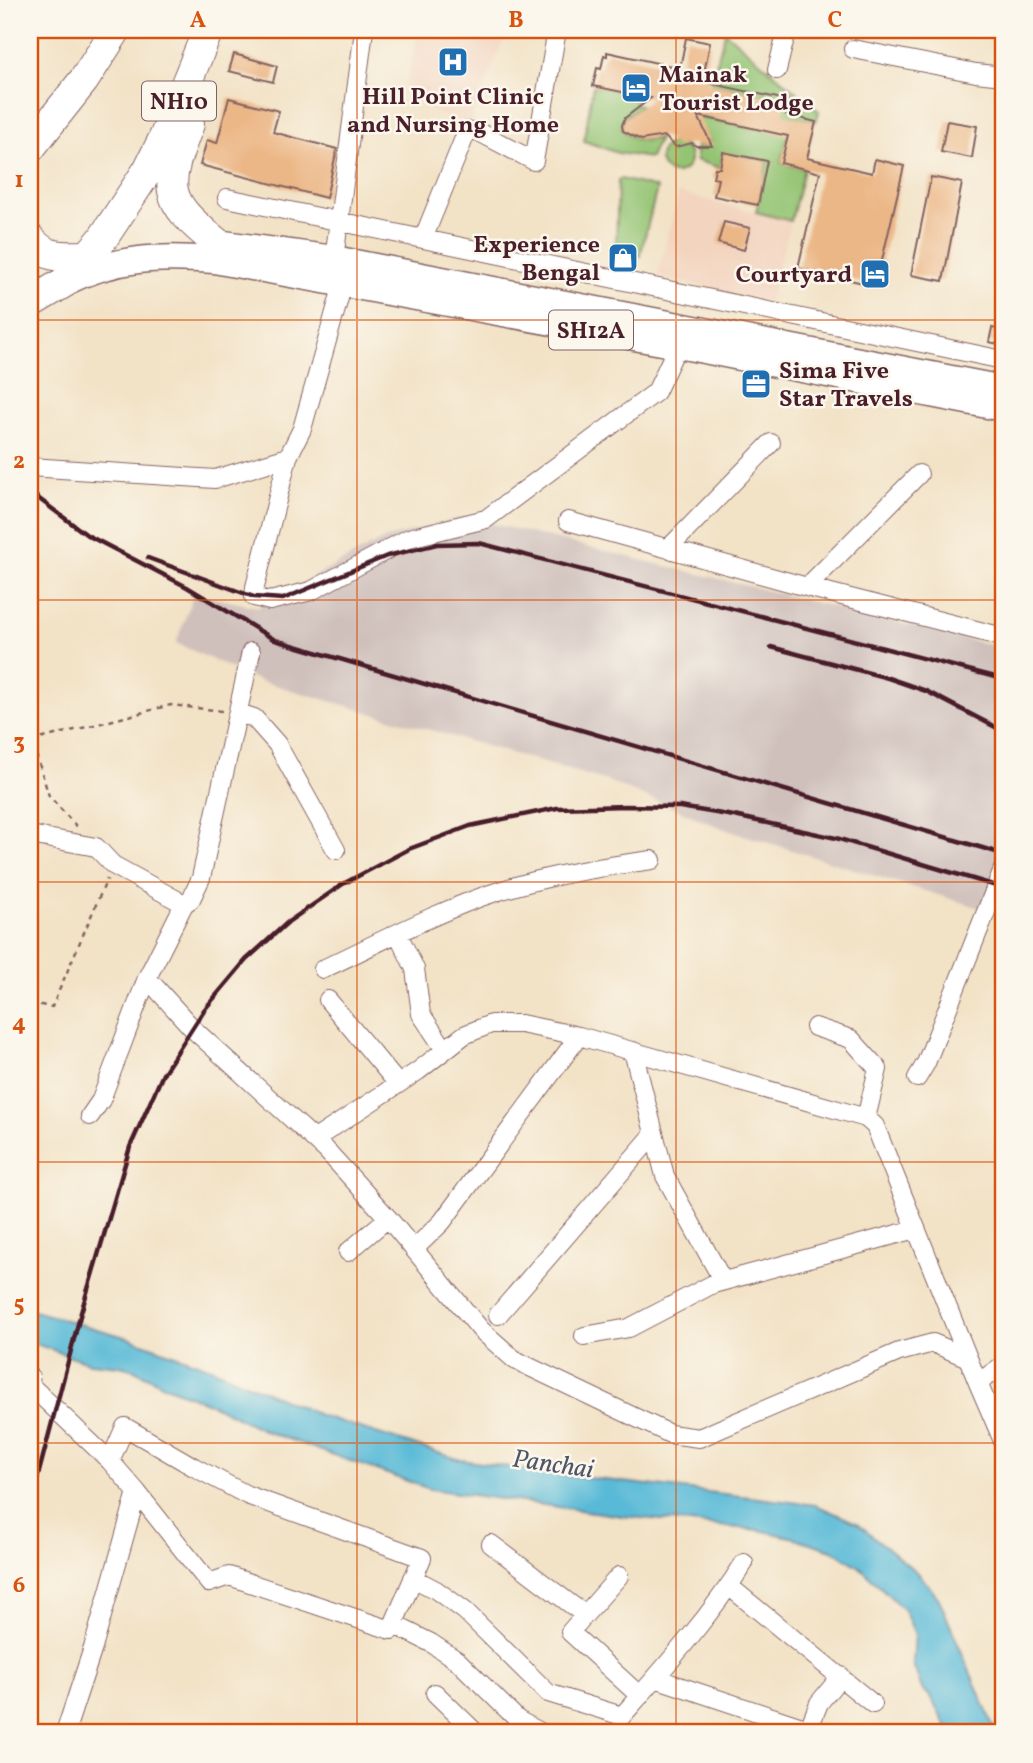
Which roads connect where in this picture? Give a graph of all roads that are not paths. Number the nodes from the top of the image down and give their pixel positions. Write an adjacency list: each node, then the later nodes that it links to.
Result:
1 (116, 30): 10 (highway)
2 (208, 30): 16 (highway, NH10)
3 (228, 30): 15 (highway)
4 (364, 30): 12 (street)
5 (557, 30): 14 (street)
6 (787, 30): 8 (street)
7 (853, 49): 9 (street)
8 (777, 70)
9 (1003, 76)
10 (31, 153)
11 (227, 198): 12 (street)
12 (339, 222): 14 (street); 17 (street)
13 (30, 239): 16 (highway)
14 (423, 239): 19 (street)
15 (217, 243): 17 (main road, SH12A)
16 (95, 248): 18 (highway, NH10)
17 (338, 272): 18 (main road, SH12A); 21 (main road, SH12A); 27 (street)
18 (65, 282): 20 (highway, SH12A)
19 (643, 285): 21 (street); 23 (street)
20 (30, 303)
21 (635, 328): 22 (main road, SH12A); 24 (main road, SH12A)
22 (678, 345): 25 (main road, SH12A); 27 (street)
23 (1003, 360)
24 (1003, 389)
25 (1003, 408)
26 (771, 443): 31 (street)
27 (288, 457): 28 (street)
28 (30, 467)
29 (919, 474): 32 (street)
30 (568, 521): 31 (street)
31 (670, 547): 32 (street)
32 (807, 587): 33 (street)
33 (1003, 637)
34 (251, 652): 35 (street)
35 (239, 713): 37 (street); 40 (street)
36 (30, 835): 40 (street)
37 (336, 850)
38 (652, 860): 41 (street)
39 (1003, 869): 49 (street)
40 (184, 904): 43 (street)
41 (398, 934): 42 (street); 47 (street)
42 (323, 969)
43 (147, 978): 51 (street); 54 (street)
44 (328, 1000): 50 (street)
45 (815, 1027): 52 (street)
46 (579, 1036): 47 (street); 48 (street); 57 (street)
47 (445, 1050): 50 (street)
48 (633, 1051): 52 (street); 53 (street)
49 (917, 1078)
50 (398, 1084): 54 (street)
51 (90, 1116)
52 (866, 1118): 56 (street)
53 (654, 1134): 59 (street); 60 (street)
54 (315, 1139): 55 (street)
55 (388, 1218): 57 (street); 58 (street)
56 (916, 1229): 59 (street); 62 (street)
57 (414, 1249): 62 (street)
58 (348, 1252)
59 (723, 1281): 61 (street)
60 (498, 1315)
61 (583, 1336)
62 (968, 1358): 64 (street)
63 (1003, 1365): 64 (street)
64 (978, 1383): 66 (street)
65 (30, 1384): 67 (street)
66 (1003, 1441)
67 (110, 1461): 68 (street); 72 (street)
68 (137, 1492): 75 (street); 82 (street)
69 (491, 1544): 74 (street)
70 (744, 1563): 73 (street)
71 (619, 1576): 74 (street)
72 (413, 1578): 75 (street); 79 (street)
73 (730, 1587): 76 (street); 77 (street)
74 (585, 1615): 79 (street)
75 (393, 1624): 84 (street)
76 (841, 1676): 80 (street); 81 (street)
77 (655, 1678): 79 (street); 81 (street)
78 (435, 1693): 83 (street)
79 (640, 1696)
80 (873, 1704)
81 (807, 1731)
82 (65, 1733)
83 (476, 1733)
84 (542, 1733)

